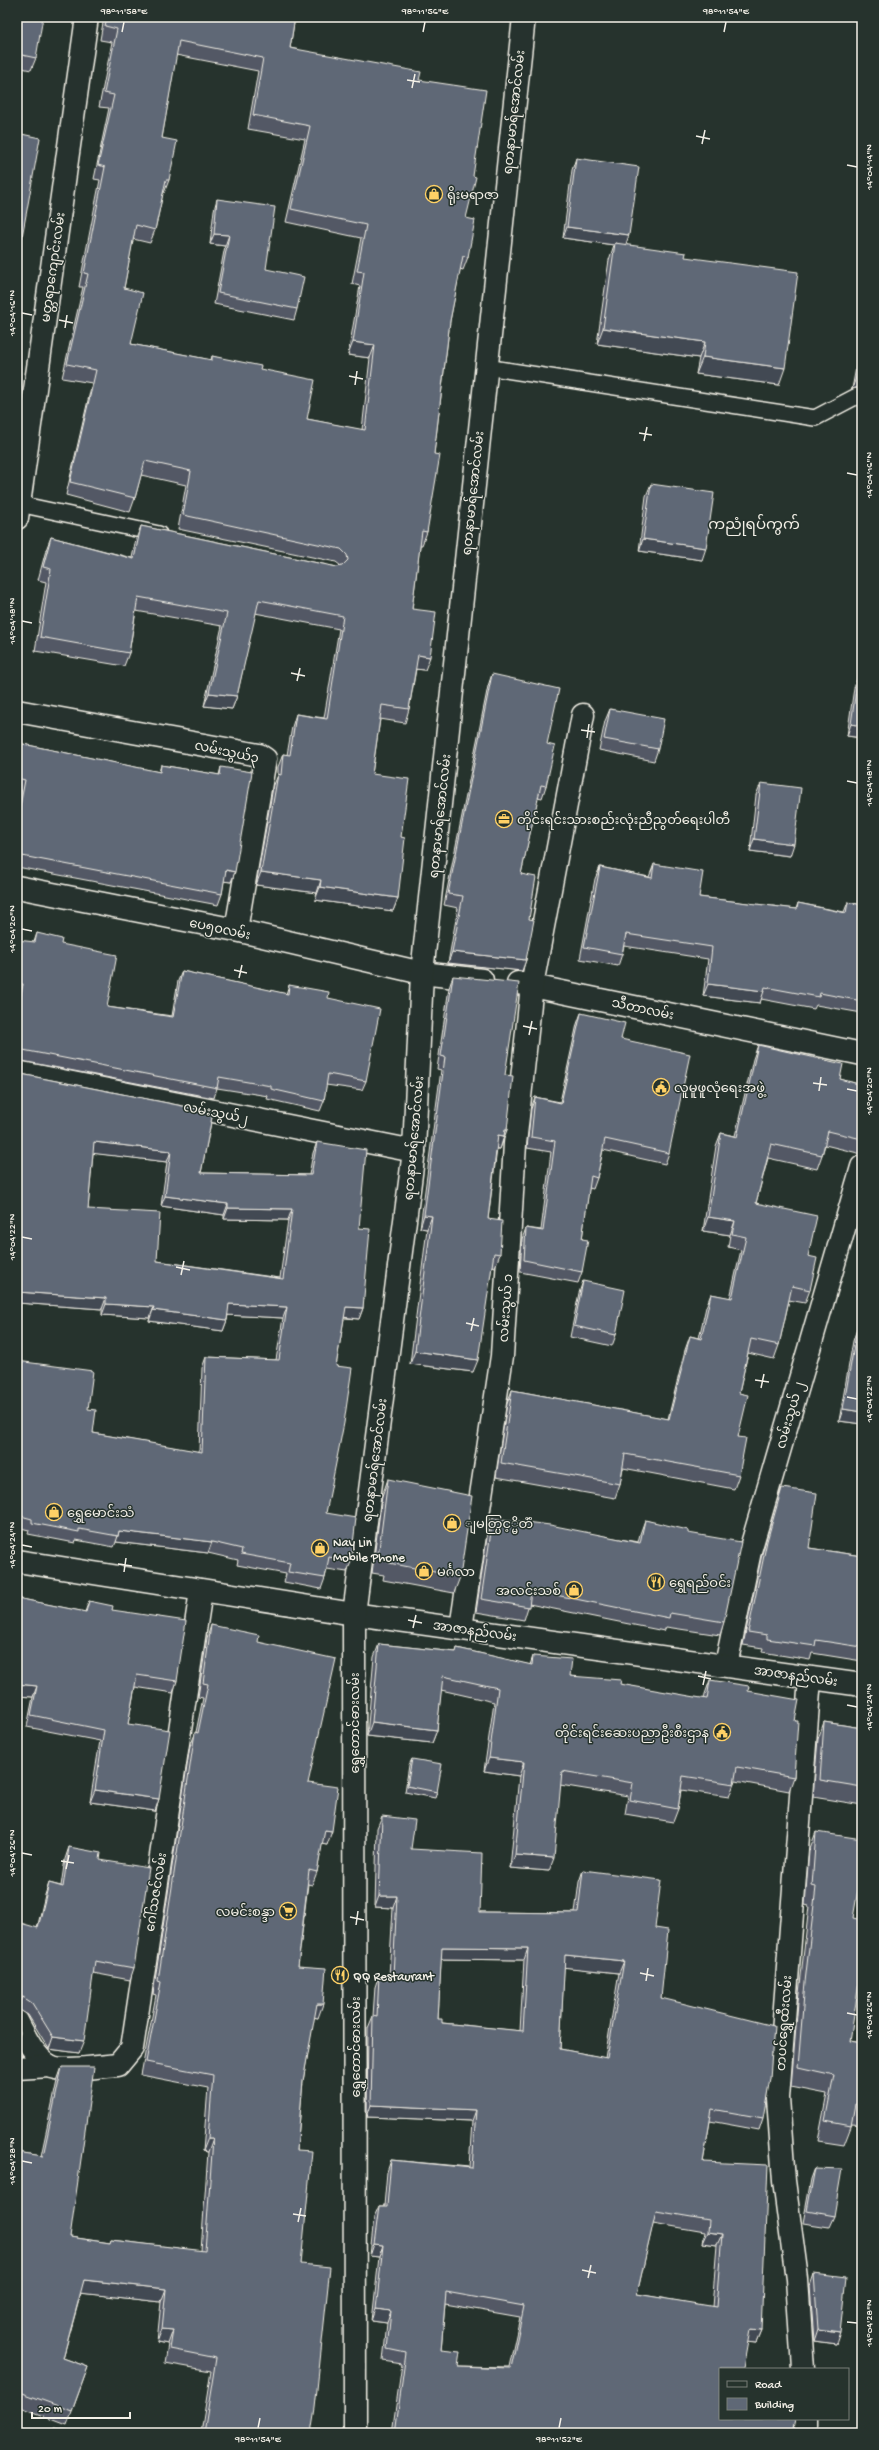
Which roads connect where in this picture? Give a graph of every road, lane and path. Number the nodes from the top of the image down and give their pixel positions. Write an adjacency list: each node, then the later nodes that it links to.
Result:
1 (87, 17): 5 (street, မတ္တရာကျောင်းလမ်း)
2 (524, 17): 3 (street, ရတနာမာရ်အောင်လမ်း)
3 (486, 367): 4 (lane); 11 (street, ရတနာမာရ်အောင်လမ်း)
4 (862, 397)
5 (18, 511): 6 (lane)
6 (173, 537)
7 (17, 711): 10 (street, လမ်းသွယ်၃)
8 (583, 715): 12 (street, လမ်းသွယ် ၁)
9 (17, 887): 10 (street, ပေ၅၀လမ်း)
10 (236, 930): 11 (street, ပေ၅၀လမ်း)
11 (422, 973): 12 (street, သီတာလမ်း); 15 (street, ရတနာမာရ်အောင်လမ်း)
12 (532, 985): 13 (street, သီတာလမ်း); 20 (street, လမ်းသွယ် ၁)
13 (862, 1054)
14 (17, 1072): 15 (street, လမ်းသွယ်၂)
15 (414, 1151): 19 (street, ရတနာမာရ်အောင်လမ်း)
16 (862, 1167): 21 (street, လမ်းသွယ် ၂)
17 (17, 1561): 18 (street, အာဇာနည်လမ်း)
18 (201, 1591): 19 (street, အာဇာနည်လမ်း); 25 (street, ဂေါ်သဇင်လမ်း)
19 (354, 1614): 20 (street, အာဇာနည်လမ်း); 29 (street, ရွှေတောင်ဓားလမ်း)
20 (461, 1628): 21 (street, အာဇာနည်လမ်း)
21 (726, 1665): 22 (street, အာဇာနည်လမ်း)
22 (810, 1678): 23 (street, အာဇာနည်လမ်း); 27 (street, တပင်ရွှေထီးလမ်း)
23 (862, 1685)
24 (17, 2021): 25 (street)
25 (50, 2066): 26 (street, ဂေါ်သဇင်လမ်း)
26 (17, 2068)
27 (803, 2368)
28 (806, 2420): 30 (street)
29 (355, 2433)
30 (806, 2433)

